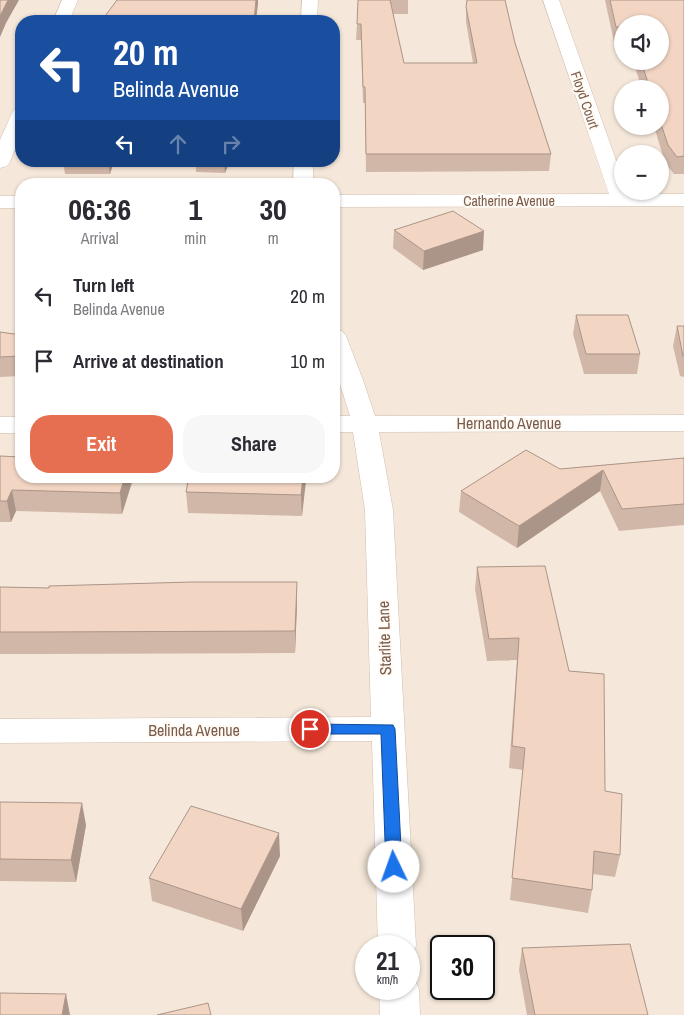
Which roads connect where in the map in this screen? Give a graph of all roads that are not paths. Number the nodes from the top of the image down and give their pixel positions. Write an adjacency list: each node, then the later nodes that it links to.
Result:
1 (70, 0): 4 (street)
2 (310, 0): 5 (street)
3 (551, 0): 8 (street, Floyd Court)
4 (64, 15)
5 (309, 15)
6 (15, 127): 7 (street)
7 (0, 162)
8 (614, 180)
9 (621, 200): 12 (street, Catherine Avenue)
10 (669, 200): 11 (street, Catherine Avenue)
11 (684, 200)
12 (340, 201)
13 (0, 202): 14 (street)
14 (15, 202)
15 (340, 350): 16 (street, Starlite Lane)
16 (366, 423): 17 (street, Hernando Avenue); 18 (street, Hernando Avenue); 21 (street, Starlite Lane)
17 (684, 423)
18 (340, 424)
19 (0, 425): 20 (street)
20 (15, 425)
21 (388, 729): 22 (street, Belinda Avenue); 23 (street, Starlite Lane)
22 (0, 731)
23 (397, 935)
24 (399, 1000): 25 (street)
25 (400, 1015)

